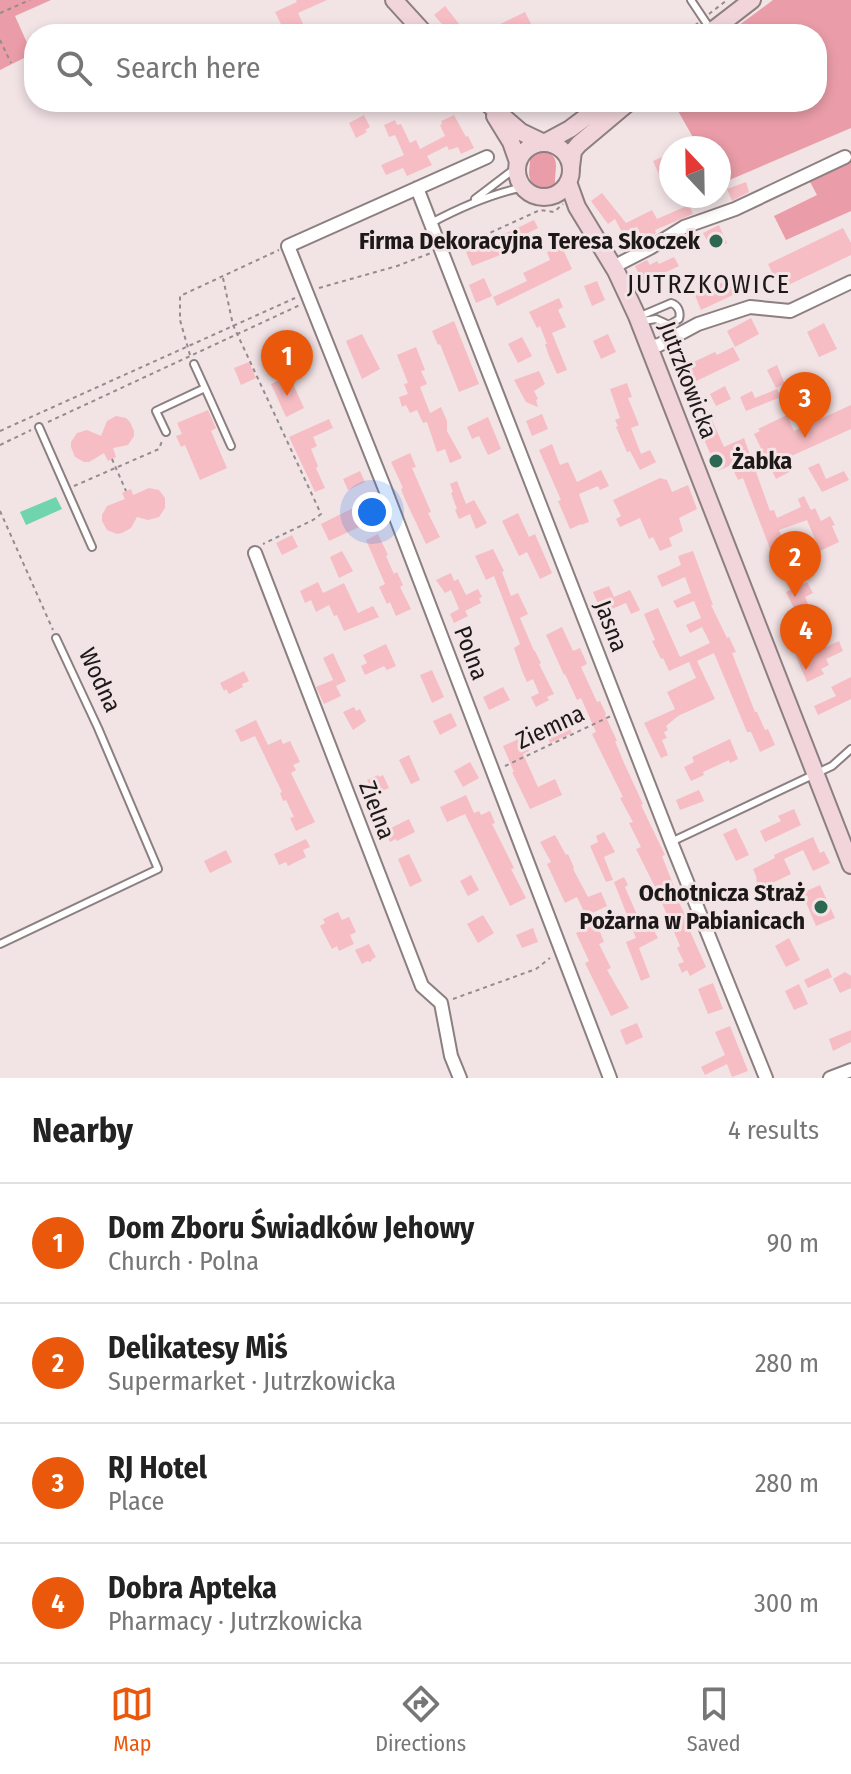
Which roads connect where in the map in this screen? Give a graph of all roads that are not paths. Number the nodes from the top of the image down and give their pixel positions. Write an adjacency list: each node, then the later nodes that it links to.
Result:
1 (394, 0): 4 (main road)
2 (691, 0): 5 (lane)
3 (752, 0): 6 (main road)
4 (416, 24)
5 (705, 24)
6 (720, 24)
7 (492, 112): 14 (main road)
8 (497, 112): 11 (main road)
9 (593, 112): 11 (main road)
10 (617, 112): 15 (main road)
11 (544, 143): 14 (main road); 15 (main road)
12 (487, 157): 17 (street)
13 (845, 157): 22 (street)
14 (518, 165): 16 (main road); 18 (lane)
15 (570, 175): 19 (main road); 21 (main road, Jutrzkowicka)
16 (524, 187): 18 (lane); 19 (main road)
17 (417, 188): 20 (street, Jasna); 41 (street, Polna)
18 (468, 204): 20 (lane)
19 (557, 204): 21 (main road, Jutrzkowicka)
20 (431, 223): 36 (street, Jasna)
21 (591, 232): 22 (main road, Jutrzkowicka)
22 (613, 267): 24 (main road, Jutrzkowicka)
23 (851, 282): 25 (street)
24 (638, 320): 24 (lane); 25 (main road, Jutrzkowicka)
25 (649, 347): 35 (main road, Jutrzkowicka)
26 (194, 364): 27 (lane)
27 (205, 388): 29 (lane); 30 (lane)
28 (39, 427): 31 (lane)
29 (166, 432)
30 (231, 446)
31 (92, 547)
32 (255, 553): 40 (street, Zielna)
33 (56, 638): 38 (lane, Wodna)
34 (851, 749): 35 (lane)
35 (816, 773): 36 (lane); 37 (main road, Jutrzkowicka)
36 (671, 842): 42 (street, Jasna)
37 (851, 865)
38 (0, 944)
39 (851, 1070): 43 (street)
40 (460, 1078)
41 (610, 1078)
42 (766, 1078)
43 (830, 1078)

